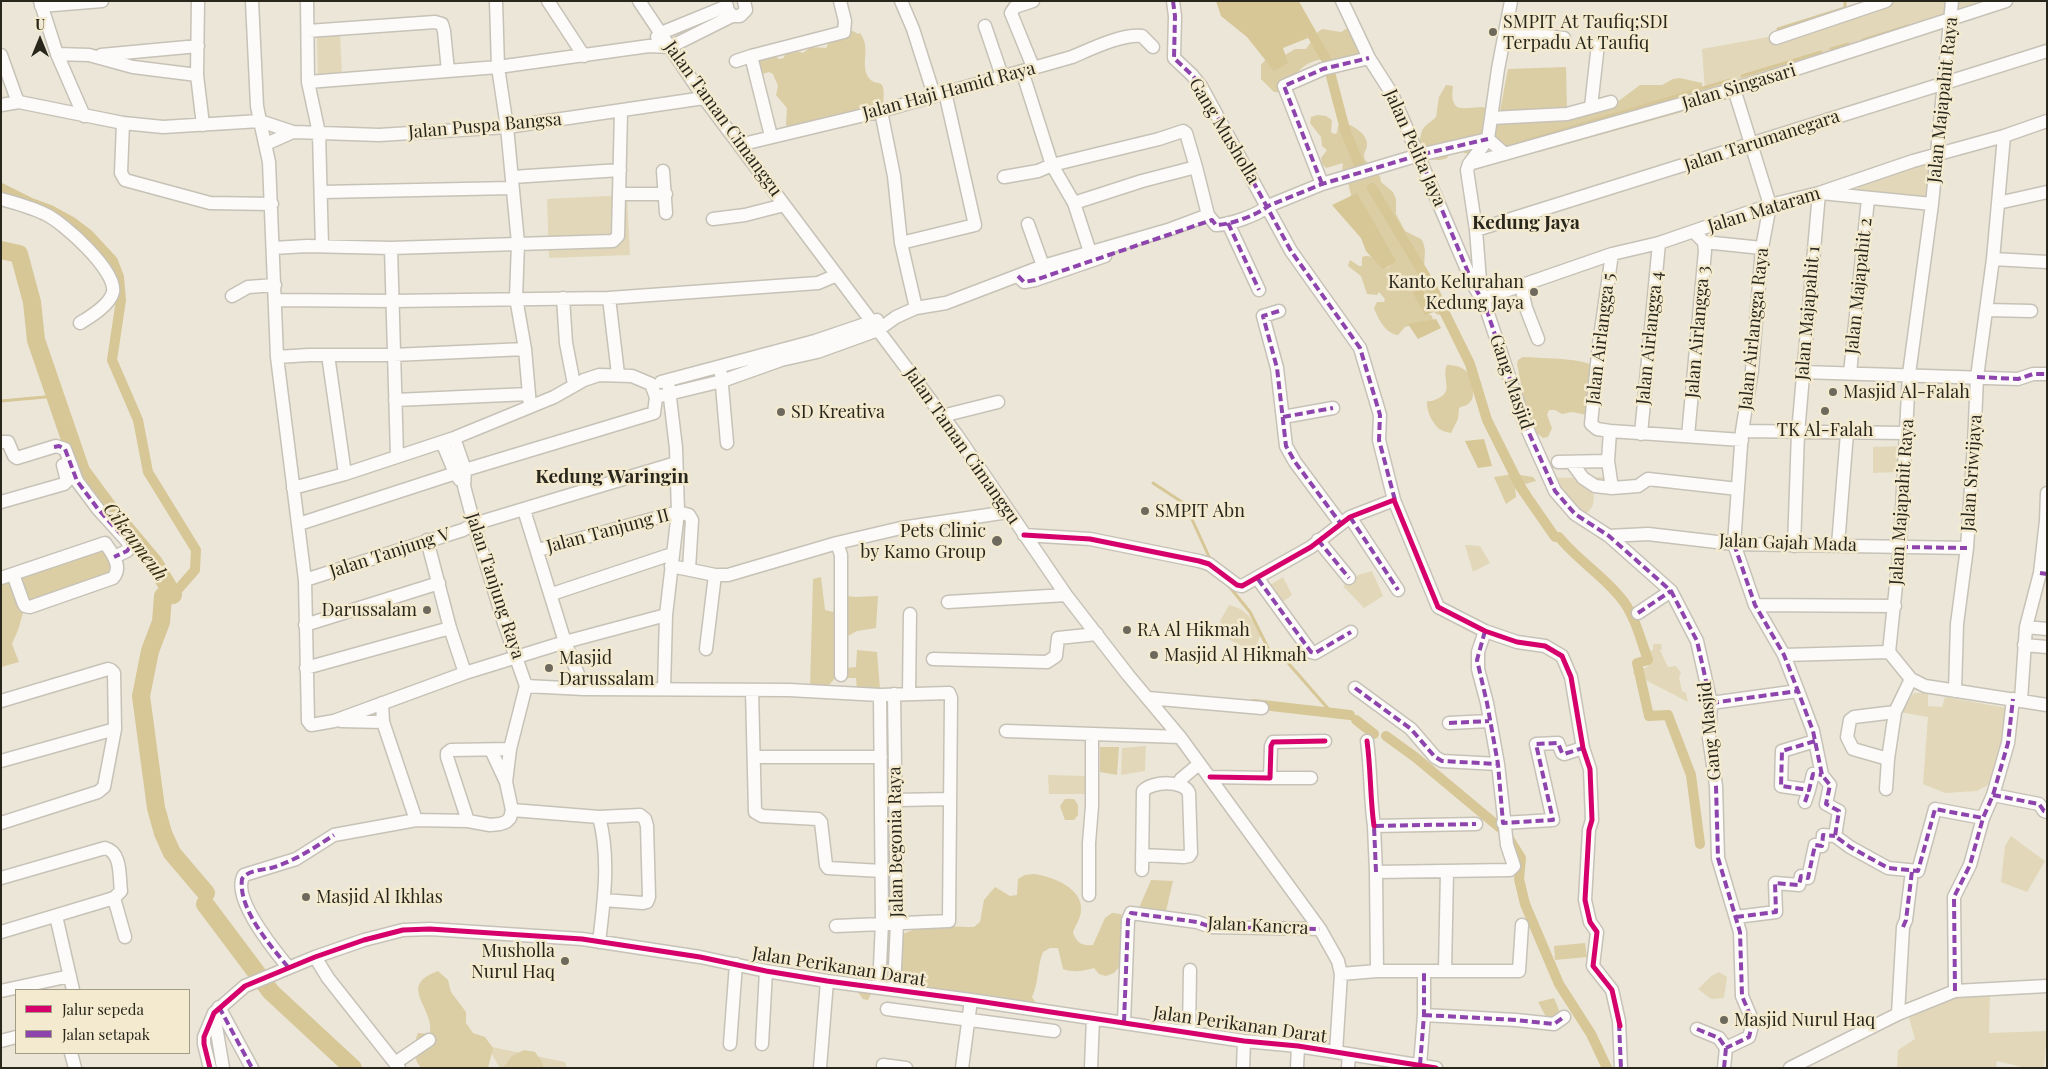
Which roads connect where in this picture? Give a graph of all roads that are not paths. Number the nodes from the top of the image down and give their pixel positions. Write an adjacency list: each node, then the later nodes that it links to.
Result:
1 (102, 1): 18 (street)
2 (198, 1): 29 (street)
3 (252, 1): 59 (street)
4 (307, 1): 23 (street)
5 (496, 1): 41 (street)
6 (548, 1): 37 (street)
7 (639, 1): 25 (street, Jalan Taman Cimanggu)
8 (840, 1): 38 (street)
9 (901, 1): 49 (street)
10 (1033, 1): 42 (street)
11 (1172, 1): 96 (street, Gang Musholla)
12 (1342, 1): 39 (street, Jalan Pelita Jaya)
13 (1511, 1): 24 (street)
14 (1886, 1): 19 (street)
15 (1952, 1): 21 (street, Jalan Majapahit Raya)
16 (2006, 1): 21 (street, Jalan Singasari)
17 (748, 2): 20 (street)
18 (41, 4): 34 (street)
19 (1854, 7): 27 (street)
20 (729, 8): 25 (street); 31 (street)
21 (1950, 18): 47 (street, Jalan Majapahit Raya); 48 (street, Jalan Singasari)
22 (985, 26): 45 (street)
23 (308, 31): 43 (street); 46 (street)
24 (1505, 32): 26 (street); 58 (street)
25 (662, 33): 30 (street); 31 (street, Jalan Taman Cimanggu)
26 (1564, 38)
27 (1776, 38)
28 (1598, 44): 54 (street)
29 (198, 46): 36 (street); 44 (street)
30 (648, 46): 31 (street); 37 (street)
31 (670, 47): 50 (street, Jalan Taman Cimanggu)
32 (1153, 47): 42 (street, Jalan Haji Hamid Raya)
33 (2047, 51): 47 (street, Jalan Tarumanegara)
34 (57, 54): 36 (street); 57 (street)
35 (1, 55): 51 (street)
36 (89, 55): 44 (street)
37 (584, 56): 41 (street)
38 (751, 56): 40 (street); 66 (street)
39 (1370, 58): 74 (street, Jalan Pelita Jaya); 82 (street)
40 (736, 60)
41 (498, 68): 43 (street); 63 (street)
42 (1027, 69): 45 (street, Jalan Haji Hamid Raya); 76 (street)
43 (448, 72): 46 (street)
44 (197, 75): 62 (street)
45 (1002, 76): 49 (street, Jalan Haji Hamid Raya)
46 (308, 82): 65 (street)
47 (1944, 83): 70 (street, Jalan Tarumanegara); 73 (street, Jalan Majapahit Raya)
48 (1734, 89): 70 (street, Jalan Airlangga Raya); 72 (street, Jalan Singasari)
49 (940, 94): 55 (street, Jalan Haji Hamid Raya); 106 (street)
50 (704, 98): 56 (street, Jalan Puspa Bangsa); 71 (street, Jalan Taman Cimanggu)
51 (19, 102): 53 (street); 57 (street)
52 (1611, 102): 54 (street)
53 (1, 105)
54 (1590, 107): 58 (street)
55 (881, 111): 66 (street, Jalan Haji Hamid Raya); 106 (street)
56 (621, 112): 63 (street, Jalan Puspa Bangsa); 78 (street)
57 (84, 116): 61 (street)
58 (1492, 118): 68 (street)
59 (255, 121): 62 (street); 64 (street); 69 (street)
60 (2047, 121): 67 (street, Jalan Mataram)
61 (123, 123): 62 (street); 92 (street)
62 (203, 125)
63 (507, 127): 65 (street, Jalan Puspa Bangsa); 81 (street)
64 (294, 132): 65 (street, Jalan Puspa Bangsa); 69 (street, Jalan Puspa Bangsa)
65 (319, 132): 83 (street)
66 (771, 136): 71 (street, Jalan Haji Hamid Raya)
67 (2004, 136): 73 (street, Jalan Mataram); 91 (street, Jalan Sriwijaya)
68 (1488, 139): 72 (street); 74 (street); 75 (street)
69 (266, 144): 92 (street)
70 (1751, 144): 95 (street, Jalan Airlangga Raya); 102 (street, Jalan Tarumanegara)
71 (739, 145): 94 (street, Jalan Taman Cimanggu)
72 (1504, 153): 75 (street, Jalan Singasari)
73 (1938, 154): 85 (street, Jalan Mataram); 93 (street, Jalan Majapahit Raya)
74 (1419, 155): 82 (street); 126 (street, Jalan Pelita Jaya)
75 (1469, 164): 102 (street)
76 (1052, 165): 77 (street); 80 (street); 90 (street)
77 (1196, 167): 90 (street); 98 (street)
78 (620, 170): 81 (street); 86 (street)
79 (663, 171): 87 (street)
80 (1004, 177)
81 (512, 182): 83 (street); 105 (street)
82 (1322, 184): 96 (street)
83 (322, 192): 108 (street)
84 (2047, 192): 91 (street)
85 (1819, 193): 89 (street); 95 (street, Jalan Mataram); 142 (street, Jalan Majapahit 1)
86 (619, 194): 87 (street); 105 (street)
87 (666, 194): 97 (street)
88 (1, 199): 133 (street)
89 (1868, 199): 93 (street); 143 (street, Jalan Majapahit 2)
90 (1074, 203): 112 (street)
91 (1998, 203): 114 (street, Jalan Sriwijaya)
92 (272, 204): 109 (street)
93 (1932, 204): 145 (street, Jalan Majapahit Raya)
94 (784, 205): 99 (street); 117 (street, Jalan Taman Cimanggu)
95 (1770, 205): 103 (street, Jalan Mataram); 111 (street, Jalan Airlangga Raya)
96 (1268, 206): 100 (street); 182 (street, Gang Musholla)
97 (666, 213)
98 (1210, 218): 100 (street); 112 (street); 118 (street)
99 (713, 219)
100 (1228, 223): 121 (street)
101 (1028, 224): 116 (street)
102 (1476, 230): 126 (street)
103 (1694, 232): 104 (street, Jalan Airlangga 3); 107 (street, Jalan Mataram)
104 (1704, 242): 111 (street); 167 (street, Jalan Airlangga 3)
105 (518, 243): 110 (street); 123 (street)
106 (900, 243): 129 (street)
107 (1659, 243): 113 (street, Jalan Mataram); 165 (street, Jalan Airlangga 4)
108 (322, 246): 109 (street); 110 (street)
109 (273, 248): 119 (street)
110 (391, 248): 128 (street)
111 (1762, 248): 168 (street, Jalan Airlangga Raya)
112 (1090, 252): 116 (street)
113 (1612, 254): 120 (street, Jalan Mataram); 162 (street, Jalan Airlangga 5)
114 (1993, 259): 115 (street); 130 (street, Jalan Sriwijaya)
115 (2047, 262)
116 (1042, 266): 118 (street)
117 (837, 275): 125 (street); 134 (street, Jalan Taman Cimanggu)
118 (1018, 276): 129 (street)
119 (275, 285): 122 (street); 127 (street)
120 (1521, 286): 126 (street, Jalan Mataram); 135 (street)
121 (1259, 290)
122 (232, 296)
123 (516, 298): 124 (street); 128 (street); 136 (street)
124 (563, 298): 125 (street); 150 (street)
125 (609, 298): 144 (street)
126 (1482, 299): 191 (street, Gang Masjid)
127 (275, 300): 128 (street); 140 (street)
128 (392, 301): 138 (street)
129 (916, 308): 134 (street)
130 (1987, 310): 131 (street); 147 (street, Jalan Sriwijaya)
131 (2030, 310)
132 (1279, 311): 161 (street)
133 (80, 323)
134 (874, 325): 139 (street); 160 (street, Jalan Taman Cimanggu)
135 (1538, 339)
136 (525, 349): 138 (street); 155 (street)
137 (328, 355): 138 (street); 140 (street); 177 (street)
138 (393, 355): 154 (street)
139 (779, 355): 141 (street); 149 (street)
140 (277, 357): 178 (street)
141 (721, 367): 148 (street); 149 (street)
142 (1802, 372): 143 (street); 163 (street, Jalan Majapahit 1)
143 (1850, 373): 145 (street)
144 (618, 374): 150 (street); 151 (street)
145 (1909, 374): 147 (street); 166 (street, Jalan Majapahit Raya)
146 (2047, 374): 147 (street)
147 (1977, 377): 199 (street, Jalan Sriwijaya)
148 (668, 381): 151 (street); 152 (street)
149 (722, 381): 152 (street); 171 (street)
150 (574, 384): 155 (street)
151 (651, 384): 153 (street)
152 (670, 395): 153 (street); 158 (street)
153 (656, 397): 159 (street)
154 (395, 400): 155 (street); 173 (street)
155 (530, 400): 169 (street)
156 (998, 402): 160 (street)
157 (1333, 408): 161 (street)
158 (671, 410): 159 (street); 175 (street)
159 (654, 413): 176 (street)
160 (942, 416): 186 (street, Jalan Taman Cimanggu)
161 (1283, 417): 187 (street)
162 (1610, 431): 165 (street); 174 (street)
163 (1798, 432): 164 (street); 168 (street); 197 (street, Jalan Majapahit 1)
164 (1847, 433): 166 (street); 196 (street)
165 (1641, 434): 167 (street)
166 (1906, 434): 198 (street, Jalan Majapahit Raya)
167 (1688, 436): 168 (street)
168 (1742, 436): 180 (street, Jalan Airlangga Raya)
169 (448, 440): 173 (street); 176 (street, Jalan Tanjung Raya)
170 (1, 442): 172 (street)
171 (727, 443)
172 (54, 447): 183 (street); 201 (street)
173 (397, 456): 177 (street)
174 (1608, 461): 179 (street); 179 (street)
175 (676, 463): 184 (street, Jalan Tanjung V); 185 (street)
176 (460, 471): 188 (street); 189 (street, Jalan Tanjung Raya)
177 (345, 474): 178 (street)
178 (293, 488): 188 (street)
179 (1612, 488): 180 (street)
180 (1738, 489): 195 (street, Jalan Airlangga Raya)
181 (2047, 493): 204 (street)
182 (1394, 500): 187 (street); 225 (street, Gang Musholla)
183 (1, 502)
184 (524, 510): 189 (street, Jalan Tanjung V); 200 (street)
185 (678, 512): 200 (street, Jalan Tanjung II); 202 (street); 203 (street)
186 (1008, 512): 190 (street, Jalan Taman Cimanggu); 194 (street)
187 (1346, 520): 193 (street); 211 (street)
188 (299, 524): 209 (street)
189 (474, 524): 192 (street, Jalan Tanjung V); 234 (street, Jalan Tanjung Raya)
190 (1024, 535): 208 (street); 214 (street, Jalan Taman Cimanggu)
191 (1609, 536): 195 (street, Jalan Gajah Mada); 212 (street, Gang Masjid)
192 (427, 540): 209 (street, Jalan Tanjung V); 210 (street)
193 (1318, 540): 207 (street); 208 (street)
194 (837, 542): 205 (street); 238 (street)
195 (1734, 544): 197 (street, Jalan Gajah Mada); 216 (street)
196 (1838, 545): 197 (street, Jalan Gajah Mada); 198 (street, Jalan Gajah Mada)
197 (1794, 546)
198 (1900, 546): 199 (street, Jalan Gajah Mada); 217 (street, Jalan Majapahit Raya)
199 (1966, 548): 246 (street, Jalan Sriwijaya)
200 (538, 550): 213 (street)
201 (114, 557): 206 (street); 206 (street)
202 (672, 560): 203 (street); 213 (street); 219 (street)
203 (689, 569): 205 (street)
204 (2043, 573): 222 (street)
205 (715, 575): 231 (street)
206 (7, 576)
207 (1349, 578)
208 (1258, 579): 226 (street)
209 (305, 580): 221 (street)
210 (439, 583): 221 (street); 223 (street)
211 (1398, 590)
212 (1671, 591): 218 (street); 254 (street, Gang Masjid)
213 (552, 594): 228 (street)
214 (1066, 595): 215 (street); 227 (street, Jalan Taman Cimanggu)
215 (948, 602)
216 (1755, 605): 217 (street); 233 (street)
217 (1895, 606): 232 (street, Jalan Majapahit Raya)
218 (1638, 613)
219 (666, 614): 228 (street); 243 (street)
220 (910, 614): 248 (street)
221 (305, 625): 236 (street)
222 (2026, 627): 224 (street); 229 (street)
223 (450, 628): 236 (street); 237 (street)
224 (2047, 629)
225 (1485, 631): 259 (street); 270 (street, Gang Musholla)
226 (1351, 632)
227 (1097, 634): 235 (street); 250 (street, Jalan Taman Cimanggu)
228 (566, 642): 234 (street); 242 (street)
229 (2024, 645): 230 (street); 251 (street)
230 (2047, 647)
231 (706, 649)
232 (1889, 652): 233 (street); 239 (street)
233 (1784, 655): 245 (street)
234 (518, 657): 237 (street); 240 (street, Jalan Tanjung Raya)
235 (934, 659)
236 (306, 668): 258 (street)
237 (465, 673): 253 (street)
238 (841, 675)
239 (1911, 679): 246 (street); 257 (street)
240 (526, 686): 242 (street); 269 (street)
241 (1355, 688): 277 (street)
242 (584, 689): 243 (street)
243 (664, 690): 244 (street)
244 (752, 690): 249 (street); 272 (street)
245 (1798, 691): 254 (street); 268 (street)
246 (1955, 691): 251 (street)
247 (894, 694): 248 (street); 249 (street); 287 (street, Jalan Begonia Raya)
248 (910, 694): 286 (street)
249 (880, 695): 273 (street, Jalan Begonia Raya)
250 (1148, 698): 256 (street); 265 (street, Jalan Taman Cimanggu)
251 (2017, 700): 255 (street); 285 (street)
252 (1, 702): 262 (street)
253 (382, 703): 258 (street); 260 (street)
254 (1711, 703): 310 (street, Gang Masjid)
255 (2047, 705)
256 (1262, 708)
257 (1895, 712): 274 (street); 274 (street)
258 (334, 721): 260 (street)
259 (1489, 721): 261 (street); 277 (street)
260 (384, 722): 292 (street)
261 (1449, 723)
262 (115, 728): 275 (street); 294 (street)
263 (1006, 731): 264 (street)
264 (1092, 734): 265 (street); 306 (street)
265 (1180, 737): 276 (street, Jalan Taman Cimanggu)
266 (1325, 741): 280 (street)
267 (1367, 741): 296 (street)
268 (1815, 741): 278 (street); 278 (street)
269 (510, 748): 271 (street); 282 (street)
270 (1583, 748): 297 (street); 374 (street, Gang Musholla)
271 (491, 750): 282 (street); 293 (street)
272 (754, 757): 273 (street); 303 (street)
273 (881, 757): 303 (street, Jalan Begonia Raya)
274 (1888, 759): 284 (street)
275 (1, 761)
276 (1199, 764): 279 (street, Jalan Taman Cimanggu); 283 (street)
277 (1498, 764): 297 (street)
278 (1822, 774): 298 (street)
279 (1210, 778): 280 (street); 315 (street, Jalan Taman Cimanggu)
280 (1270, 778): 281 (street)
281 (1311, 778)
282 (506, 782): 288 (street)
283 (1178, 784): 299 (street); 299 (street)
284 (1886, 789)
285 (1993, 795): 289 (street); 291 (street)
286 (949, 799): 287 (street); 312 (street)
287 (896, 800): 312 (street, Jalan Begonia Raya)
288 (512, 810): 290 (street); 293 (street)
289 (2047, 812)
290 (599, 817): 308 (street); 308 (street)
291 (1983, 818): 302 (street); 335 (street)
292 (416, 820): 293 (street); 321 (street)
293 (468, 821)
294 (1, 823)
295 (1476, 824): 296 (street)
296 (1374, 826): 304 (street)
297 (1504, 827): 301 (street)
298 (1835, 836): 302 (street); 310 (street)
299 (1142, 855): 300 (street)
300 (1142, 870)
301 (1447, 871): 304 (street); 323 (street)
302 (1912, 871): 339 (street)
303 (882, 872): 311 (street, Jalan Begonia Raya)
304 (1376, 872): 325 (street)
305 (1, 878): 307 (street)
306 (1088, 895)
307 (114, 898): 309 (street); 317 (street)
308 (604, 900): 318 (street)
309 (56, 916): 316 (street); 328 (street)
310 (1736, 917): 355 (street, Gang Masjid)
311 (882, 922): 312 (street); 314 (street); 331 (street, Jalan Begonia Raya)
312 (897, 923): 333 (street, Jalan Begonia Raya)
313 (1522, 925): 323 (street)
314 (836, 926)
315 (1320, 929): 327 (street, Jalan Taman Cimanggu); 344 (street, Jalan Kancra)
316 (1, 932)
317 (125, 937)
318 (599, 942): 319 (street, Jalan Perikanan Darat); 320 (street, Jalan Perikanan Darat)
319 (315, 957): 321 (street, Jalan Perikanan Darat); 359 (street)
320 (736, 964): 324 (street, Jalan Perikanan Darat); 352 (street)
321 (288, 967): 338 (street, Jalan Perikanan Darat)
322 (1190, 970): 347 (street)
323 (1445, 970): 326 (street)
324 (766, 971): 329 (street, Jalan Perikanan Darat); 353 (street)
325 (1377, 971): 326 (street); 327 (street)
326 (1424, 971): 340 (street)
327 (1340, 974): 356 (street, Jalan Taman Cimanggu)
328 (65, 977): 332 (street); 334 (street)
329 (827, 981): 331 (street, Jalan Perikanan Darat); 367 (street)
330 (2047, 986): 335 (street)
331 (879, 988): 333 (street, Jalan Perikanan Darat)
332 (72, 989)
333 (894, 990): 336 (street, Jalan Perikanan Darat)
334 (1, 991)
335 (1955, 991): 339 (street)
336 (971, 1000): 342 (street, Jalan Perikanan Darat); 343 (street)
337 (887, 1009): 343 (street)
338 (217, 1010): 364 (street); 365 (street); 366 (street)
339 (1898, 1014): 376 (street)
340 (1424, 1015): 341 (street); 361 (street)
341 (1564, 1017)
342 (1093, 1018): 344 (street, Jalan Perikanan Darat); 369 (street)
343 (968, 1019): 346 (street); 368 (street)
344 (1124, 1022): 347 (street, Jalan Perikanan Darat)
345 (1697, 1029): 355 (street)
346 (1054, 1031)
347 (1189, 1033): 351 (street, Jalan Perikanan Darat)
348 (15, 1037): 350 (street)
349 (429, 1040): 359 (street)
350 (1, 1041)
351 (1244, 1041): 354 (street, Jalan Perikanan Darat); 370 (street)
352 (730, 1044)
353 (762, 1044)
354 (1298, 1046): 356 (street, Jalan Perikanan Darat); 371 (street)
355 (1726, 1048): 375 (street)
356 (1342, 1053): 358 (street, Jalan Perikanan Darat); 372 (street, Jalan Taman Cimanggu)
357 (71, 1054): 363 (street)
358 (1381, 1064): 361 (street, Jalan Perikanan Darat)
359 (397, 1065)
360 (883, 1065): 362 (street)
361 (1420, 1065): 373 (street, Jalan Perikanan Darat)
362 (902, 1067)
363 (75, 1068)
364 (210, 1068)
365 (224, 1068)
366 (252, 1068)
367 (820, 1068)
368 (962, 1068)
369 (1091, 1068)
370 (1243, 1068)
371 (1297, 1068)
372 (1348, 1068)
373 (1436, 1068)
374 (1621, 1068)
375 (1724, 1068)
376 (1790, 1068)

